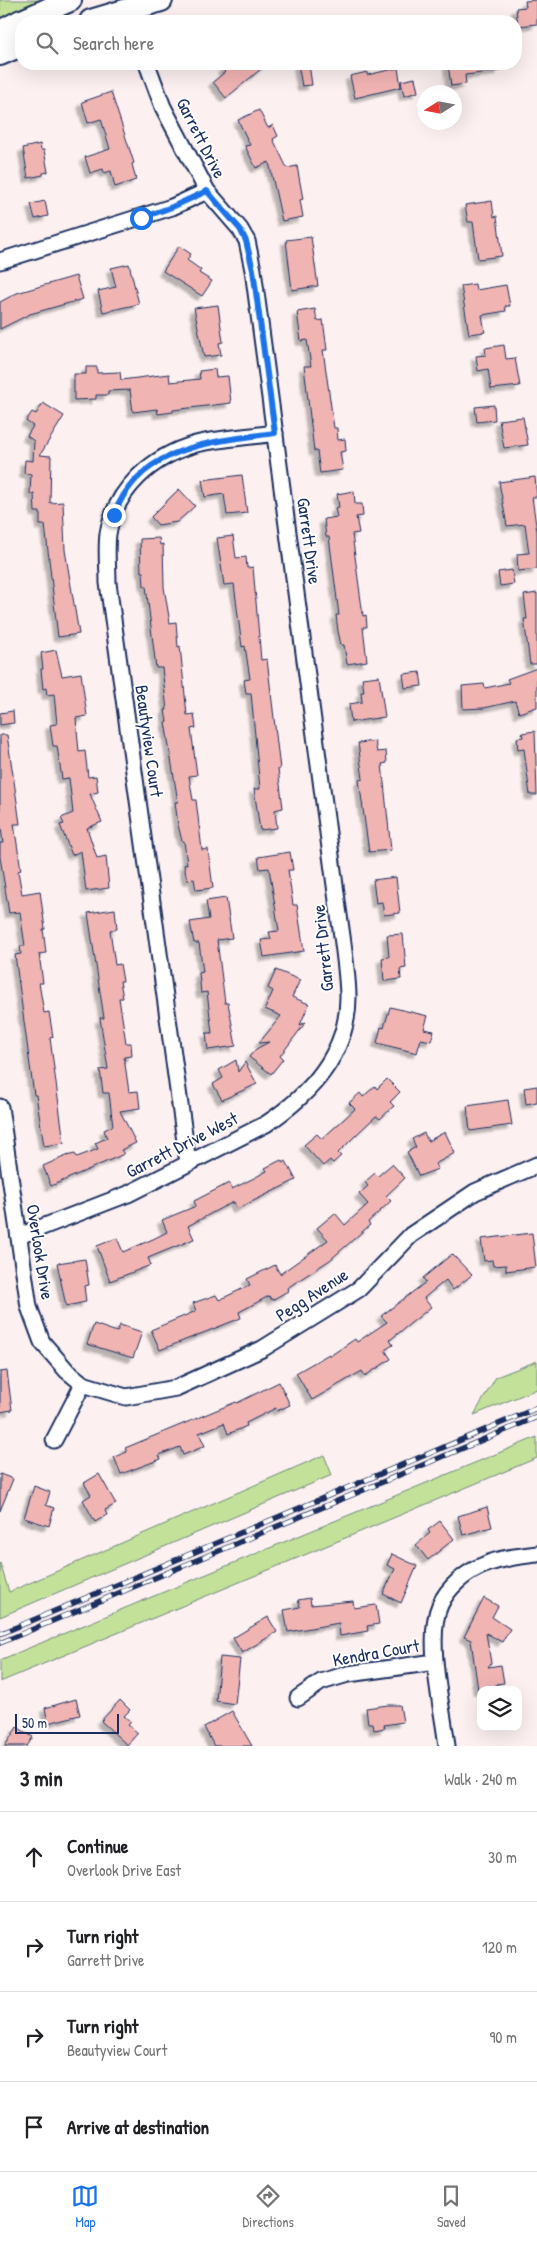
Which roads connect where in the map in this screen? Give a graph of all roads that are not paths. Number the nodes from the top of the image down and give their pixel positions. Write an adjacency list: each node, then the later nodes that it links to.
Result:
1 (70, 0): 4 (main road)
2 (161, 0): 3 (main road)
3 (131, 10): 5 (main road)
4 (35, 15)
5 (113, 15)
6 (15, 24): 7 (main road)
7 (0, 32)
8 (15, 48): 9 (main road)
9 (0, 54)
10 (149, 70): 11 (street, Garrett Drive)
11 (207, 191): 12 (street); 13 (street, Garrett Drive)
12 (0, 261)
13 (275, 433): 14 (street, Garrett Drive); 16 (street, Beautyview Court)
14 (335, 1050): 16 (street, Garrett Drive West)
15 (0, 1107): 18 (street, Overlook Drive)
16 (188, 1163): 18 (street, Garrett Drive West)
17 (537, 1165): 19 (street, Pegg Avenue)
18 (19, 1236): 19 (street, Overlook Drive)
19 (83, 1384): 20 (street)
20 (54, 1440)
21 (537, 1554): 22 (street)
22 (435, 1662): 23 (street, Kendra Court); 24 (street)
23 (298, 1698)
24 (447, 1746)

